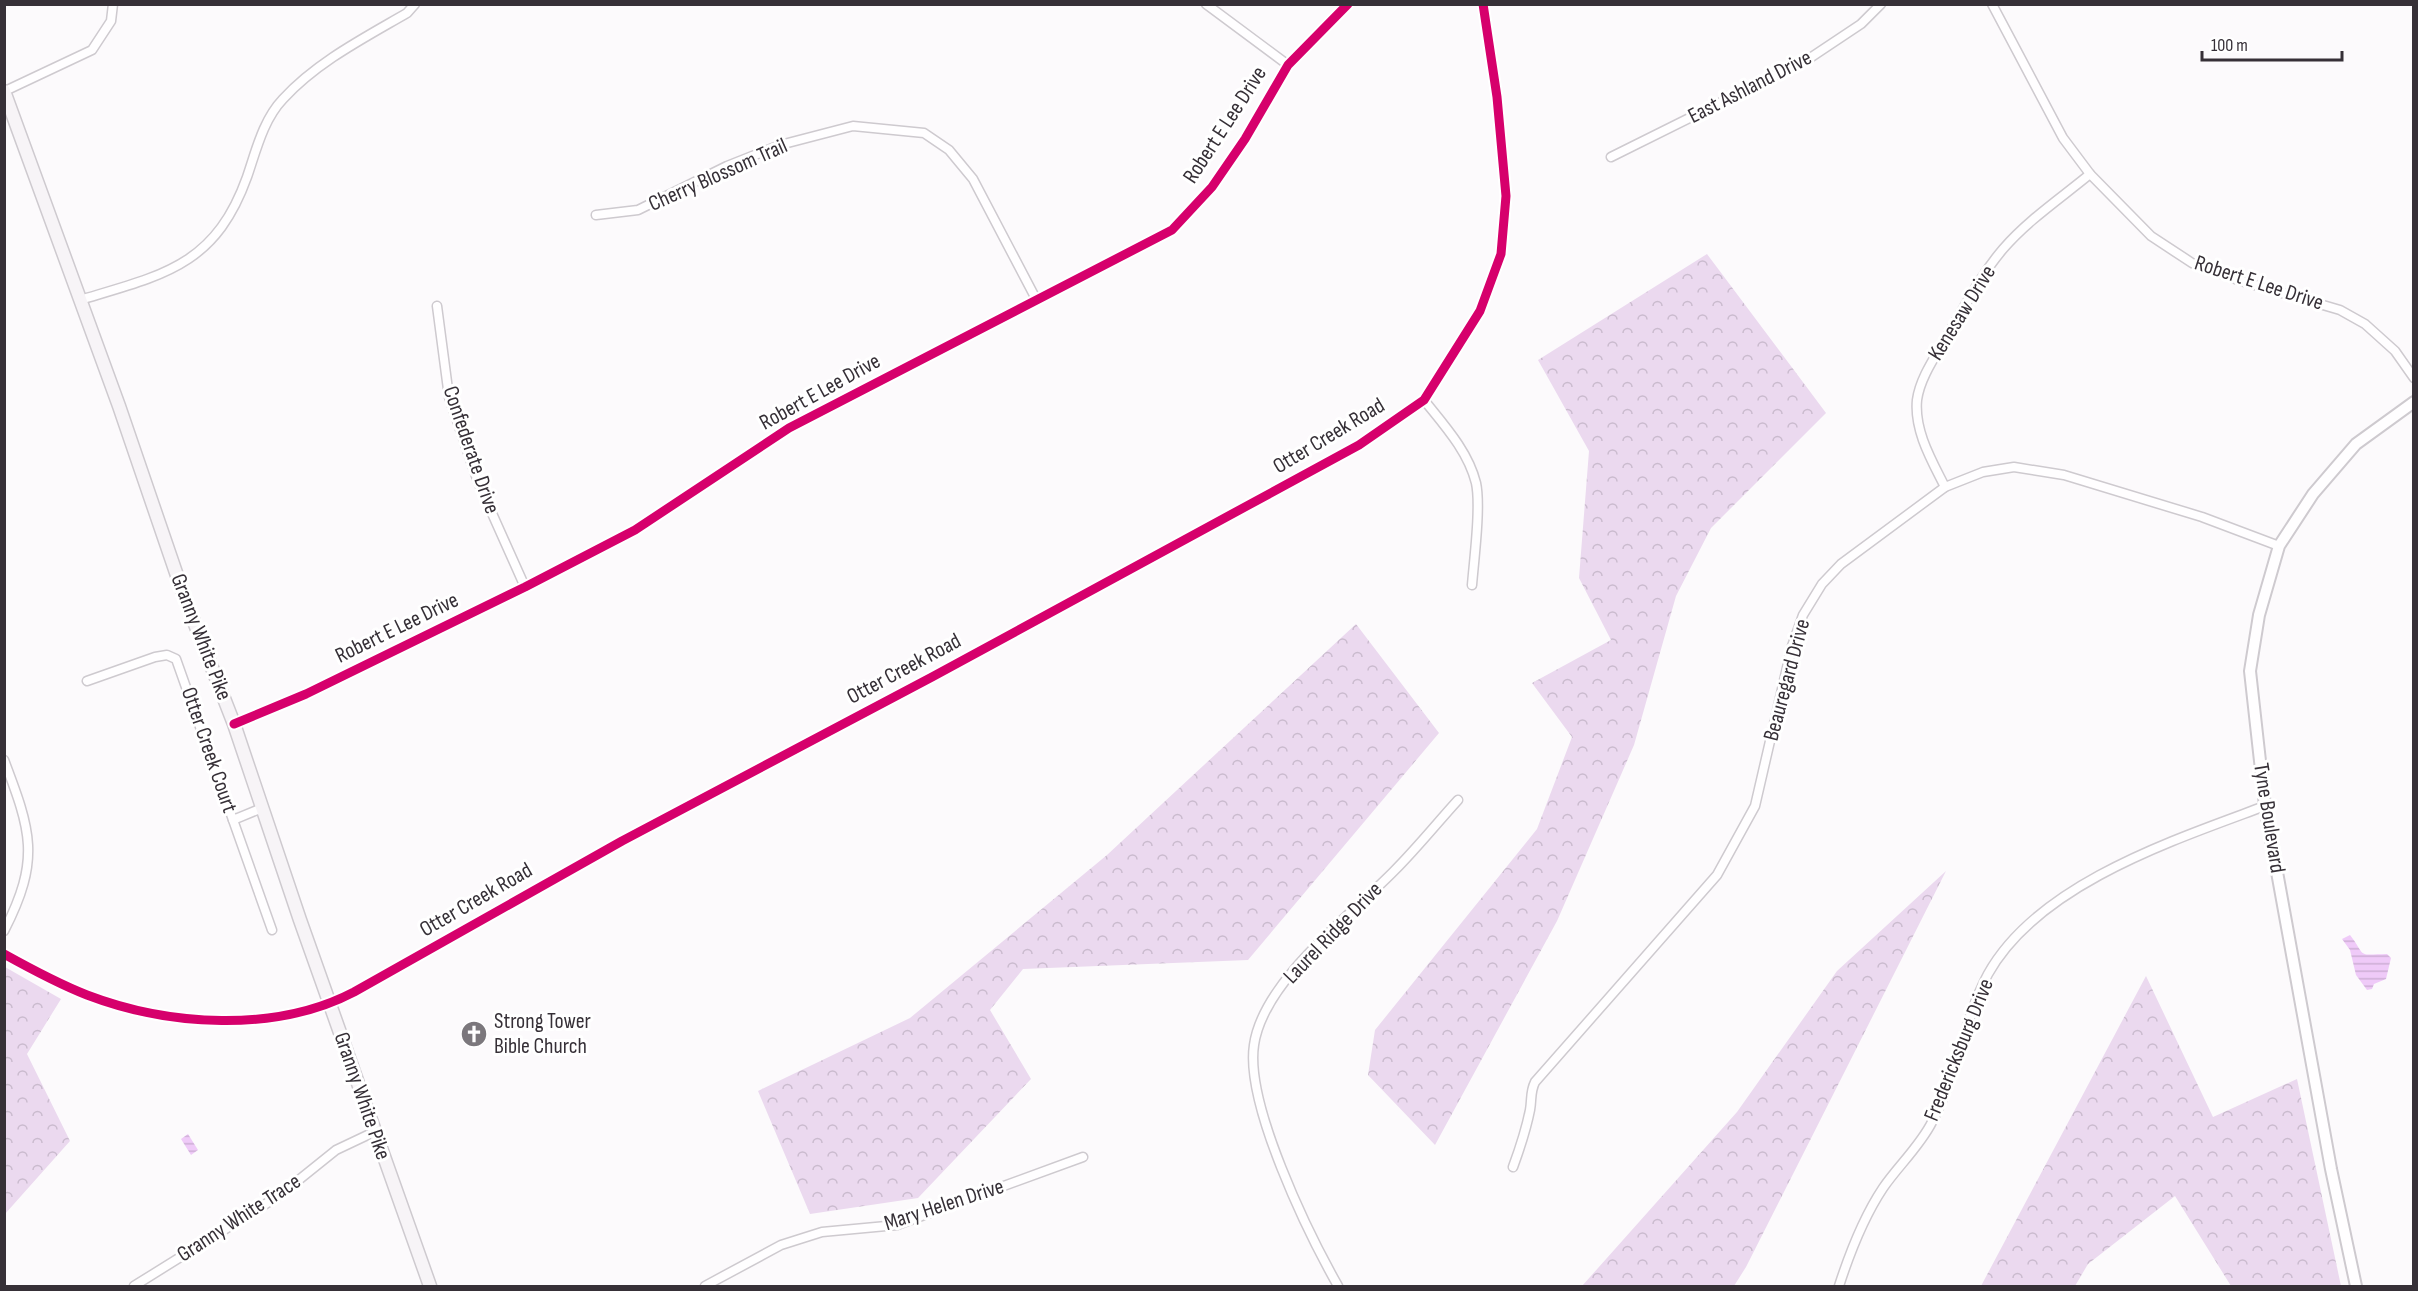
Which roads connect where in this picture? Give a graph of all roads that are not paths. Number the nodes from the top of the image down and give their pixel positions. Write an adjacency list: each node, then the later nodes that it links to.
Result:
1 (113, 4): 9 (street)
2 (415, 4): 14 (street)
3 (1206, 4): 8 (street)
4 (1348, 4): 8 (street, Robert E Lee Drive)
5 (1483, 4): 17 (street, Otter Creek Road)
6 (1881, 4): 10 (street, East Ashland Drive)
7 (1992, 4): 11 (street, Robert E Lee Drive)
8 (1288, 65): 13 (street, Robert E Lee Drive)
9 (5, 91): 14 (main road, Granny White Pike)
10 (1611, 157)
11 (2090, 174): 16 (street, Robert E Lee Drive); 19 (street, Kenesaw Drive)
12 (596, 215): 13 (street, Cherry Blossom Trail)
13 (1036, 299): 22 (street, Robert E Lee Drive)
14 (80, 300): 24 (main road, Granny White Pike)
15 (436, 306): 22 (street, Confederate Drive)
16 (2414, 378)
17 (1424, 400): 21 (street); 33 (street, Otter Creek Road)
18 (2414, 402): 20 (street, Tyne Boulevard)
19 (1945, 487): 20 (street, Beauregard Drive); 36 (street, Beauregard Drive)
20 (2280, 546): 27 (street, Tyne Boulevard)
21 (1472, 585)
22 (525, 587): 24 (street, Robert E Lee Drive)
23 (87, 681): 29 (street, Otter Creek Court)
24 (234, 724): 28 (main road, Granny White Pike)
25 (4, 760): 30 (street)
26 (1458, 800): 40 (street, Laurel Ridge Drive)
27 (2265, 806): 41 (street, Fredericksburg Drive); 42 (street, Tyne Boulevard)
28 (262, 808): 29 (street); 33 (main road, Granny White Pike)
29 (233, 820): 31 (street, Otter Creek Court)
30 (4, 930)
31 (272, 930)
32 (4, 954): 33 (street, Otter Creek Road)
33 (330, 1003): 34 (main road, Granny White Pike)
34 (374, 1132): 37 (street, Granny White Trace); 38 (main road, Granny White Pike)
35 (1083, 1156): 39 (street, Mary Helen Drive)
36 (1513, 1167)
37 (134, 1287)
38 (430, 1287)
39 (705, 1287)
40 (1338, 1287)
41 (1839, 1287)
42 (2356, 1287)

